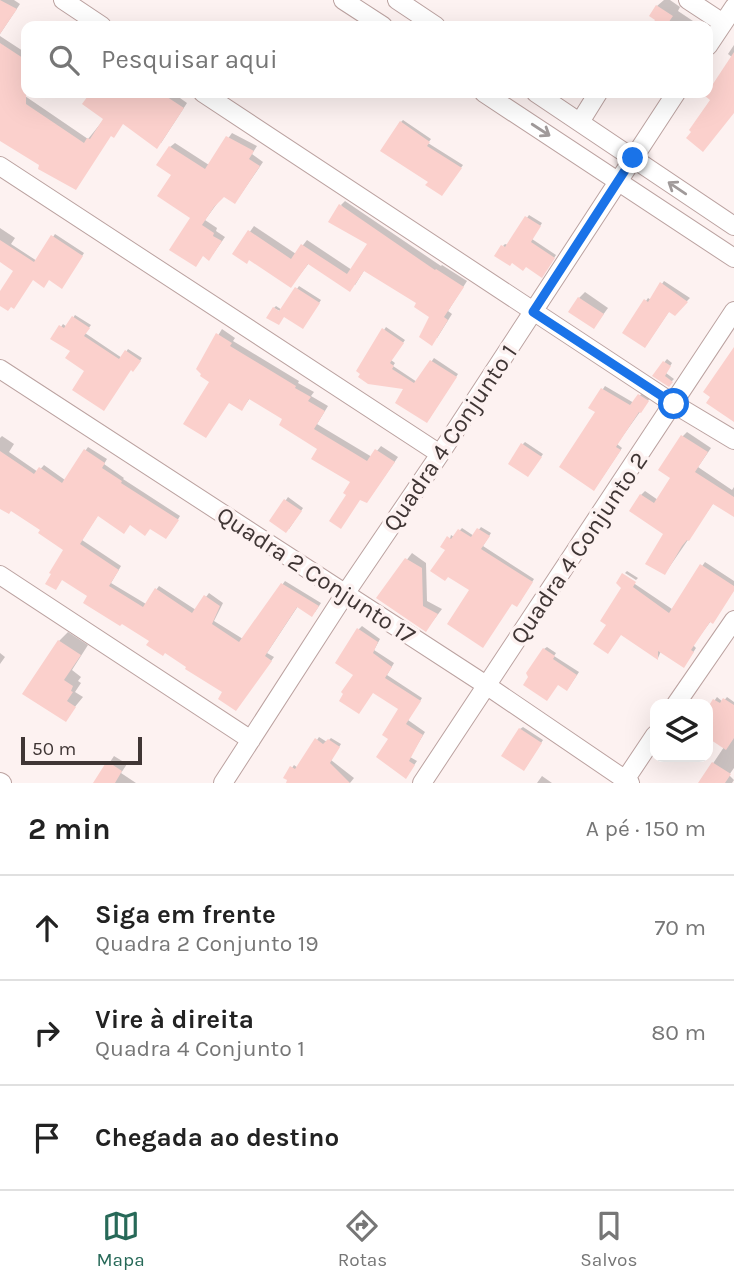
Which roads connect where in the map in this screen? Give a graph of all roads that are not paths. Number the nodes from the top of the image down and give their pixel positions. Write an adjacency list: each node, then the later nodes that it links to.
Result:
1 (63, 0): 6 (street)
2 (343, 0): 7 (street)
3 (397, 0): 8 (street)
4 (688, 0): 9 (street)
5 (734, 7): 9 (street)
6 (94, 21)
7 (375, 21)
8 (428, 21)
9 (723, 23): 10 (street)
10 (713, 38)
11 (211, 98): 22 (street)
12 (492, 98): 19 (street, one-way to 19)
13 (544, 98): 16 (street)
14 (594, 98): 16 (street)
15 (674, 98): 17 (street, Quadra 4 Conjunto 1)
16 (580, 122): 17 (street)
17 (633, 158): 19 (street, Quadra 4 Conjunto 1); 20 (street, one-way to 17)
18 (0, 166): 27 (street)
19 (618, 181): 21 (street); 22 (street, Quadra 4 Conjunto 1)
20 (734, 226)
21 (734, 258)
22 (533, 312): 25 (street); 27 (street, Quadra 4 Conjunto 1)
23 (734, 312): 25 (street, Quadra 4 Conjunto 2)
24 (0, 369): 29 (street, Quadra 2 Conjunto 17)
25 (674, 404): 26 (street); 31 (street, Quadra 4 Conjunto 2)
26 (734, 440)
27 (440, 454): 29 (street, Quadra 4 Conjunto 1)
28 (0, 575): 33 (street)
29 (345, 594): 31 (street, Quadra 2 Conjunto 17); 33 (street, Quadra 4 Conjunto 1)
30 (734, 620): 32 (street)
31 (486, 685): 35 (street, Quadra 2 Conjunto 17); 37 (street, Quadra 4 Conjunto 2)
32 (680, 699)
33 (251, 740): 36 (street, Quadra 4 Conjunto 1)
34 (650, 743): 35 (street)
35 (626, 782)
36 (223, 783)
37 (422, 783)

